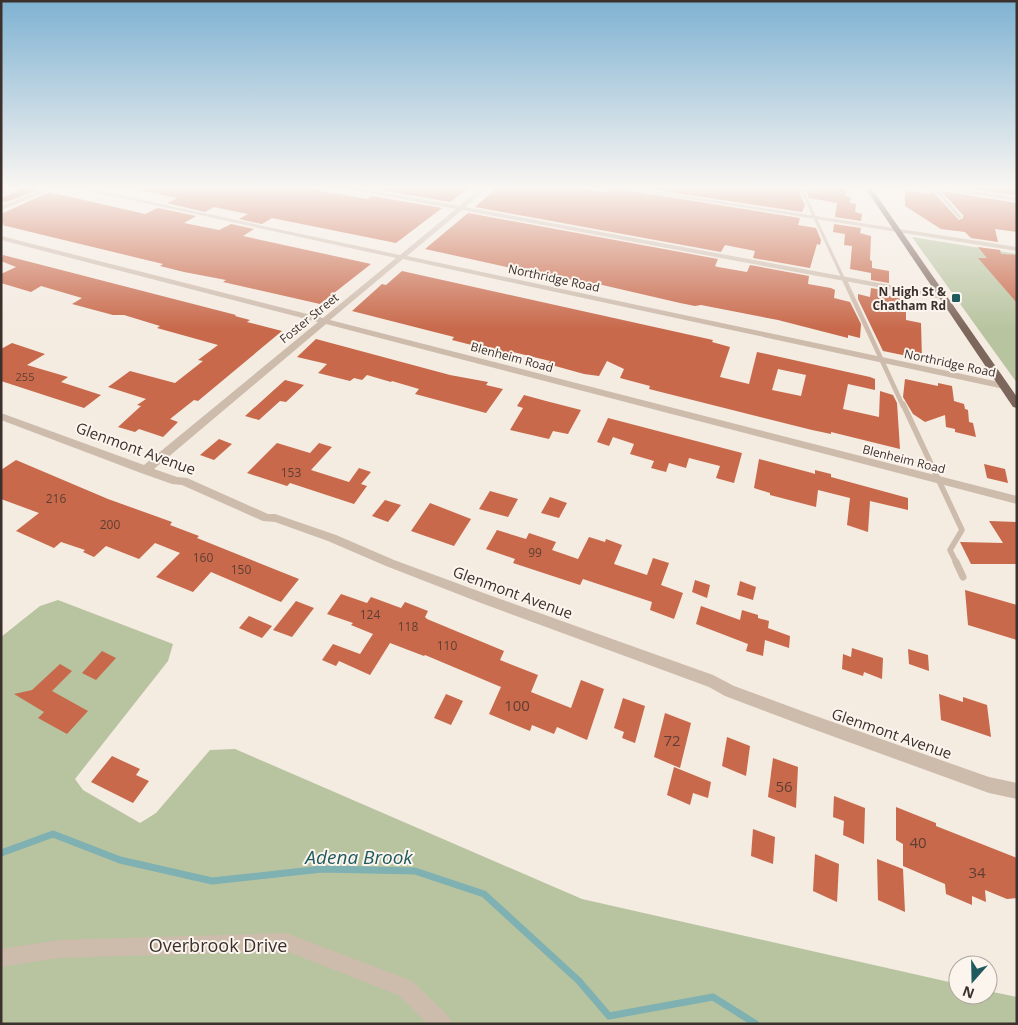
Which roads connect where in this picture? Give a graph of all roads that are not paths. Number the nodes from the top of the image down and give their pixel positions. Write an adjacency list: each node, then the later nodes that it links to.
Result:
1 (296, 234): 9 (street, Northridge Road)
2 (429, 234): 9 (street, Foster Street)
3 (602, 234): 10 (street)
4 (823, 234): 10 (lane)
5 (900, 234): 11 (main road)
6 (917, 234): 8 (street)
7 (1, 238): 12 (street, Blenheim Road)
8 (1017, 249)
9 (401, 256): 12 (street, Foster Street); 13 (street, Northridge Road)
10 (844, 278): 11 (street); 13 (lane)
11 (942, 297): 14 (main road)
12 (323, 321): 17 (street, Foster Street); 18 (street, Blenheim Road)
13 (882, 360): 14 (street, Northridge Road); 18 (lane)
14 (1004, 386): 15 (main road)
15 (1017, 405)
16 (1, 416): 17 (street, Glenmont Avenue)
17 (145, 470): 21 (street, Glenmont Avenue)
18 (940, 481): 19 (street, Blenheim Road); 20 (lane)
19 (1017, 500)
20 (963, 577)
21 (1017, 791)
22 (1, 958): 23 (street, Overbrook Drive)
23 (442, 1024)

